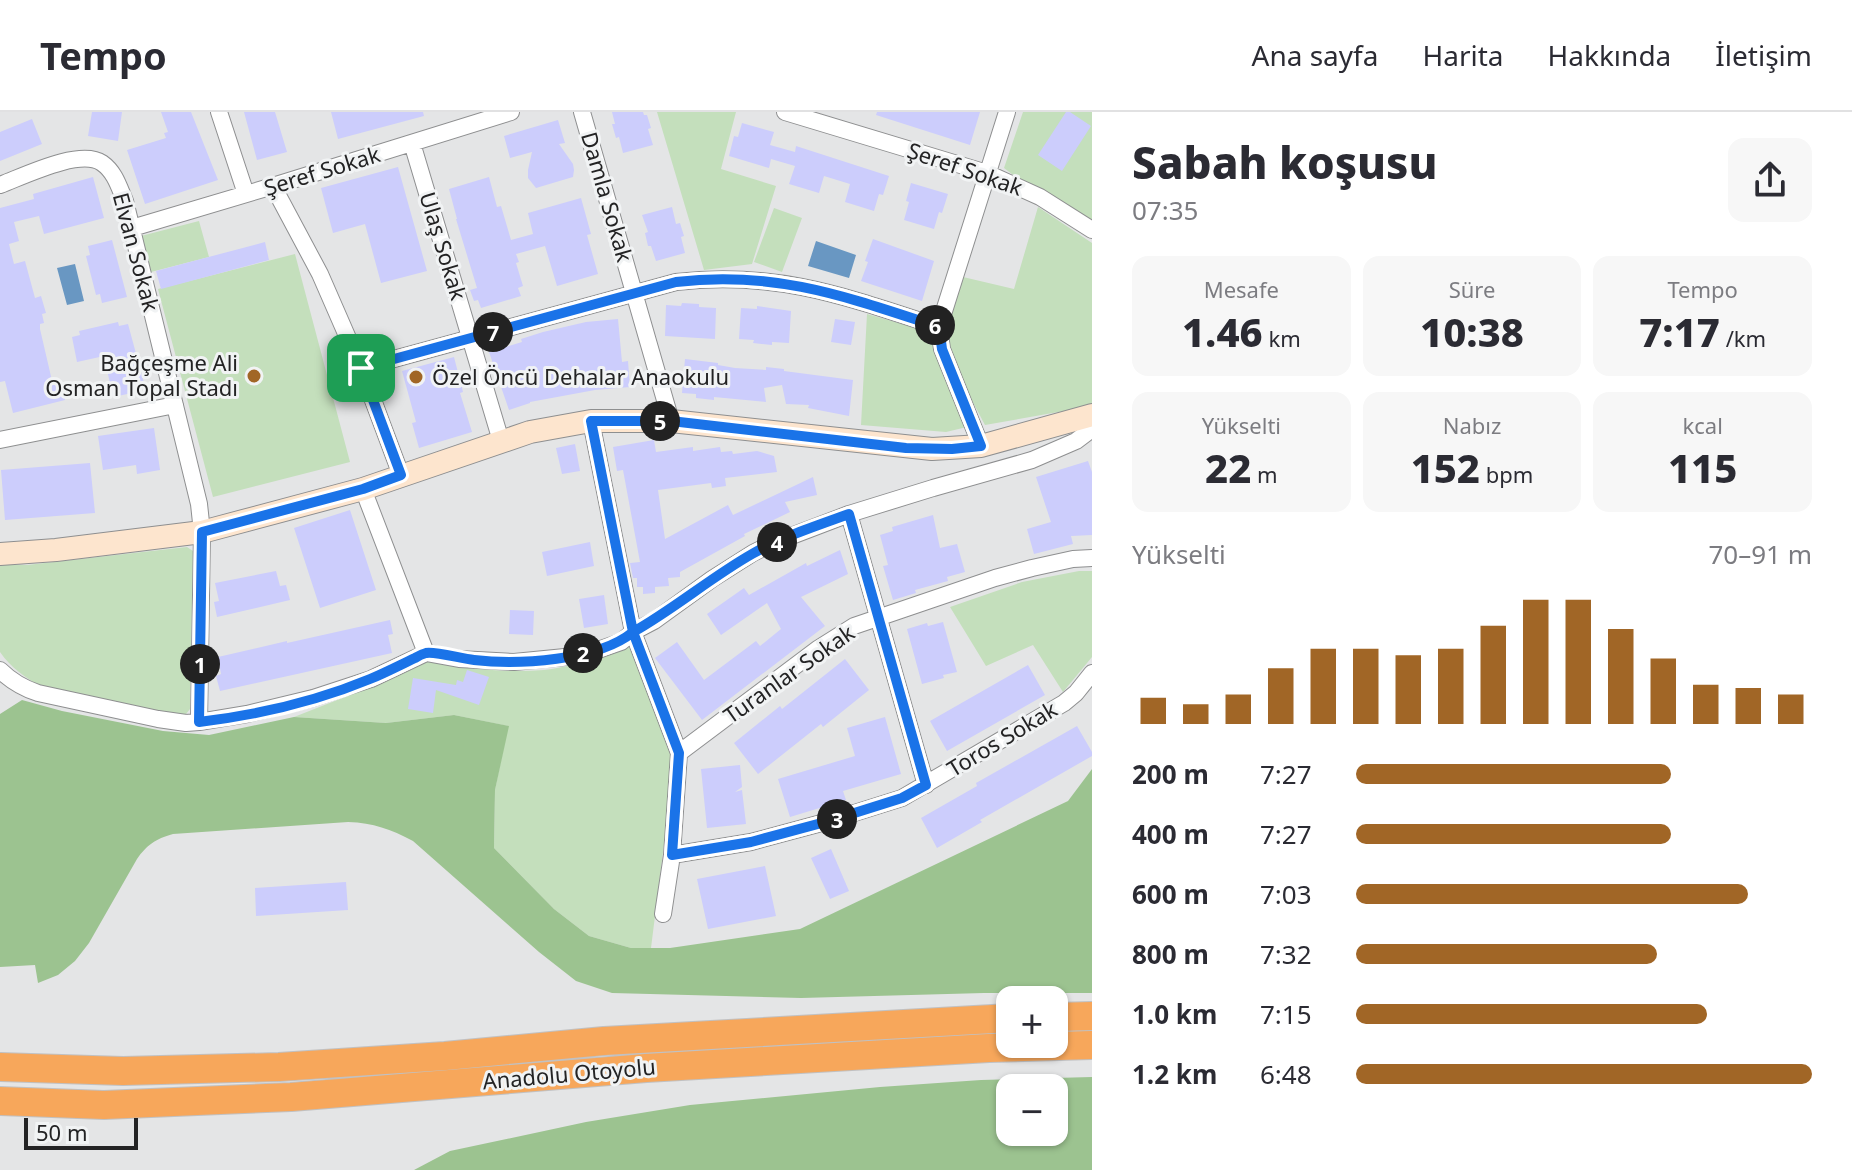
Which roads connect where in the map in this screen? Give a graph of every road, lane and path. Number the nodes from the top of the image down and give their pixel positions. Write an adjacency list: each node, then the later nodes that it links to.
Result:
1 (219, 112): 10 (street)
2 (511, 112): 6 (street, Şeref Sokak)
3 (582, 112): 13 (street, Damla Sokak)
4 (785, 112): 7 (street, Şeref Sokak)
5 (1007, 112): 7 (street)
6 (412, 143): 9 (street, Şeref Sokak); 15 (street, Ulaş Sokak)
7 (987, 173): 12 (street, Şeref Sokak); 14 (street)
8 (0, 185): 11 (street, Elvan Sokak)
9 (273, 186): 10 (street, Şeref Sokak); 16 (street)
10 (246, 194): 11 (street, Şeref Sokak)
11 (132, 228): 17 (street, Elvan Sokak)
12 (1092, 230)
13 (635, 294): 14 (street); 15 (street); 20 (street, Damla Sokak)
14 (939, 327): 24 (street)
15 (471, 338): 16 (street); 23 (street, Ulaş Sokak)
16 (361, 368): 25 (street)
17 (175, 405): 22 (street); 28 (street, Elvan Sokak)
18 (1092, 415): 24 (main road)
19 (591, 421): 20 (main road); 23 (main road); 32 (street)
20 (671, 421): 24 (main road)
21 (1092, 429): 27 (street)
22 (0, 440)
23 (501, 441): 25 (main road)
24 (981, 446)
25 (401, 475): 26 (main road)
26 (363, 489): 28 (main road); 33 (street)
27 (849, 514): 31 (street); 32 (street)
28 (202, 532): 29 (main road); 36 (street, Elvan Sokak)
29 (0, 554)
30 (1092, 558): 31 (street, Turanlar Sokak)
31 (879, 617): 37 (street, Turanlar Sokak); 38 (street)
32 (633, 632): 33 (street); 37 (street)
33 (426, 653): 36 (street)
34 (1092, 673): 38 (street, Toros Sokak)
35 (3, 680): 36 (street)
36 (199, 722)
37 (679, 753): 39 (street)
38 (926, 785): 39 (street, Toros Sokak)
39 (672, 855): 40 (street)
40 (663, 914)
41 (1092, 1016): 42 (highway)
42 (1068, 1017)
43 (996, 1019): 45 (highway, Anadolu Otoyolu)
44 (1092, 1045): 46 (highway, Anadolu Otoyolu)
45 (0, 1067)
46 (0, 1101)

